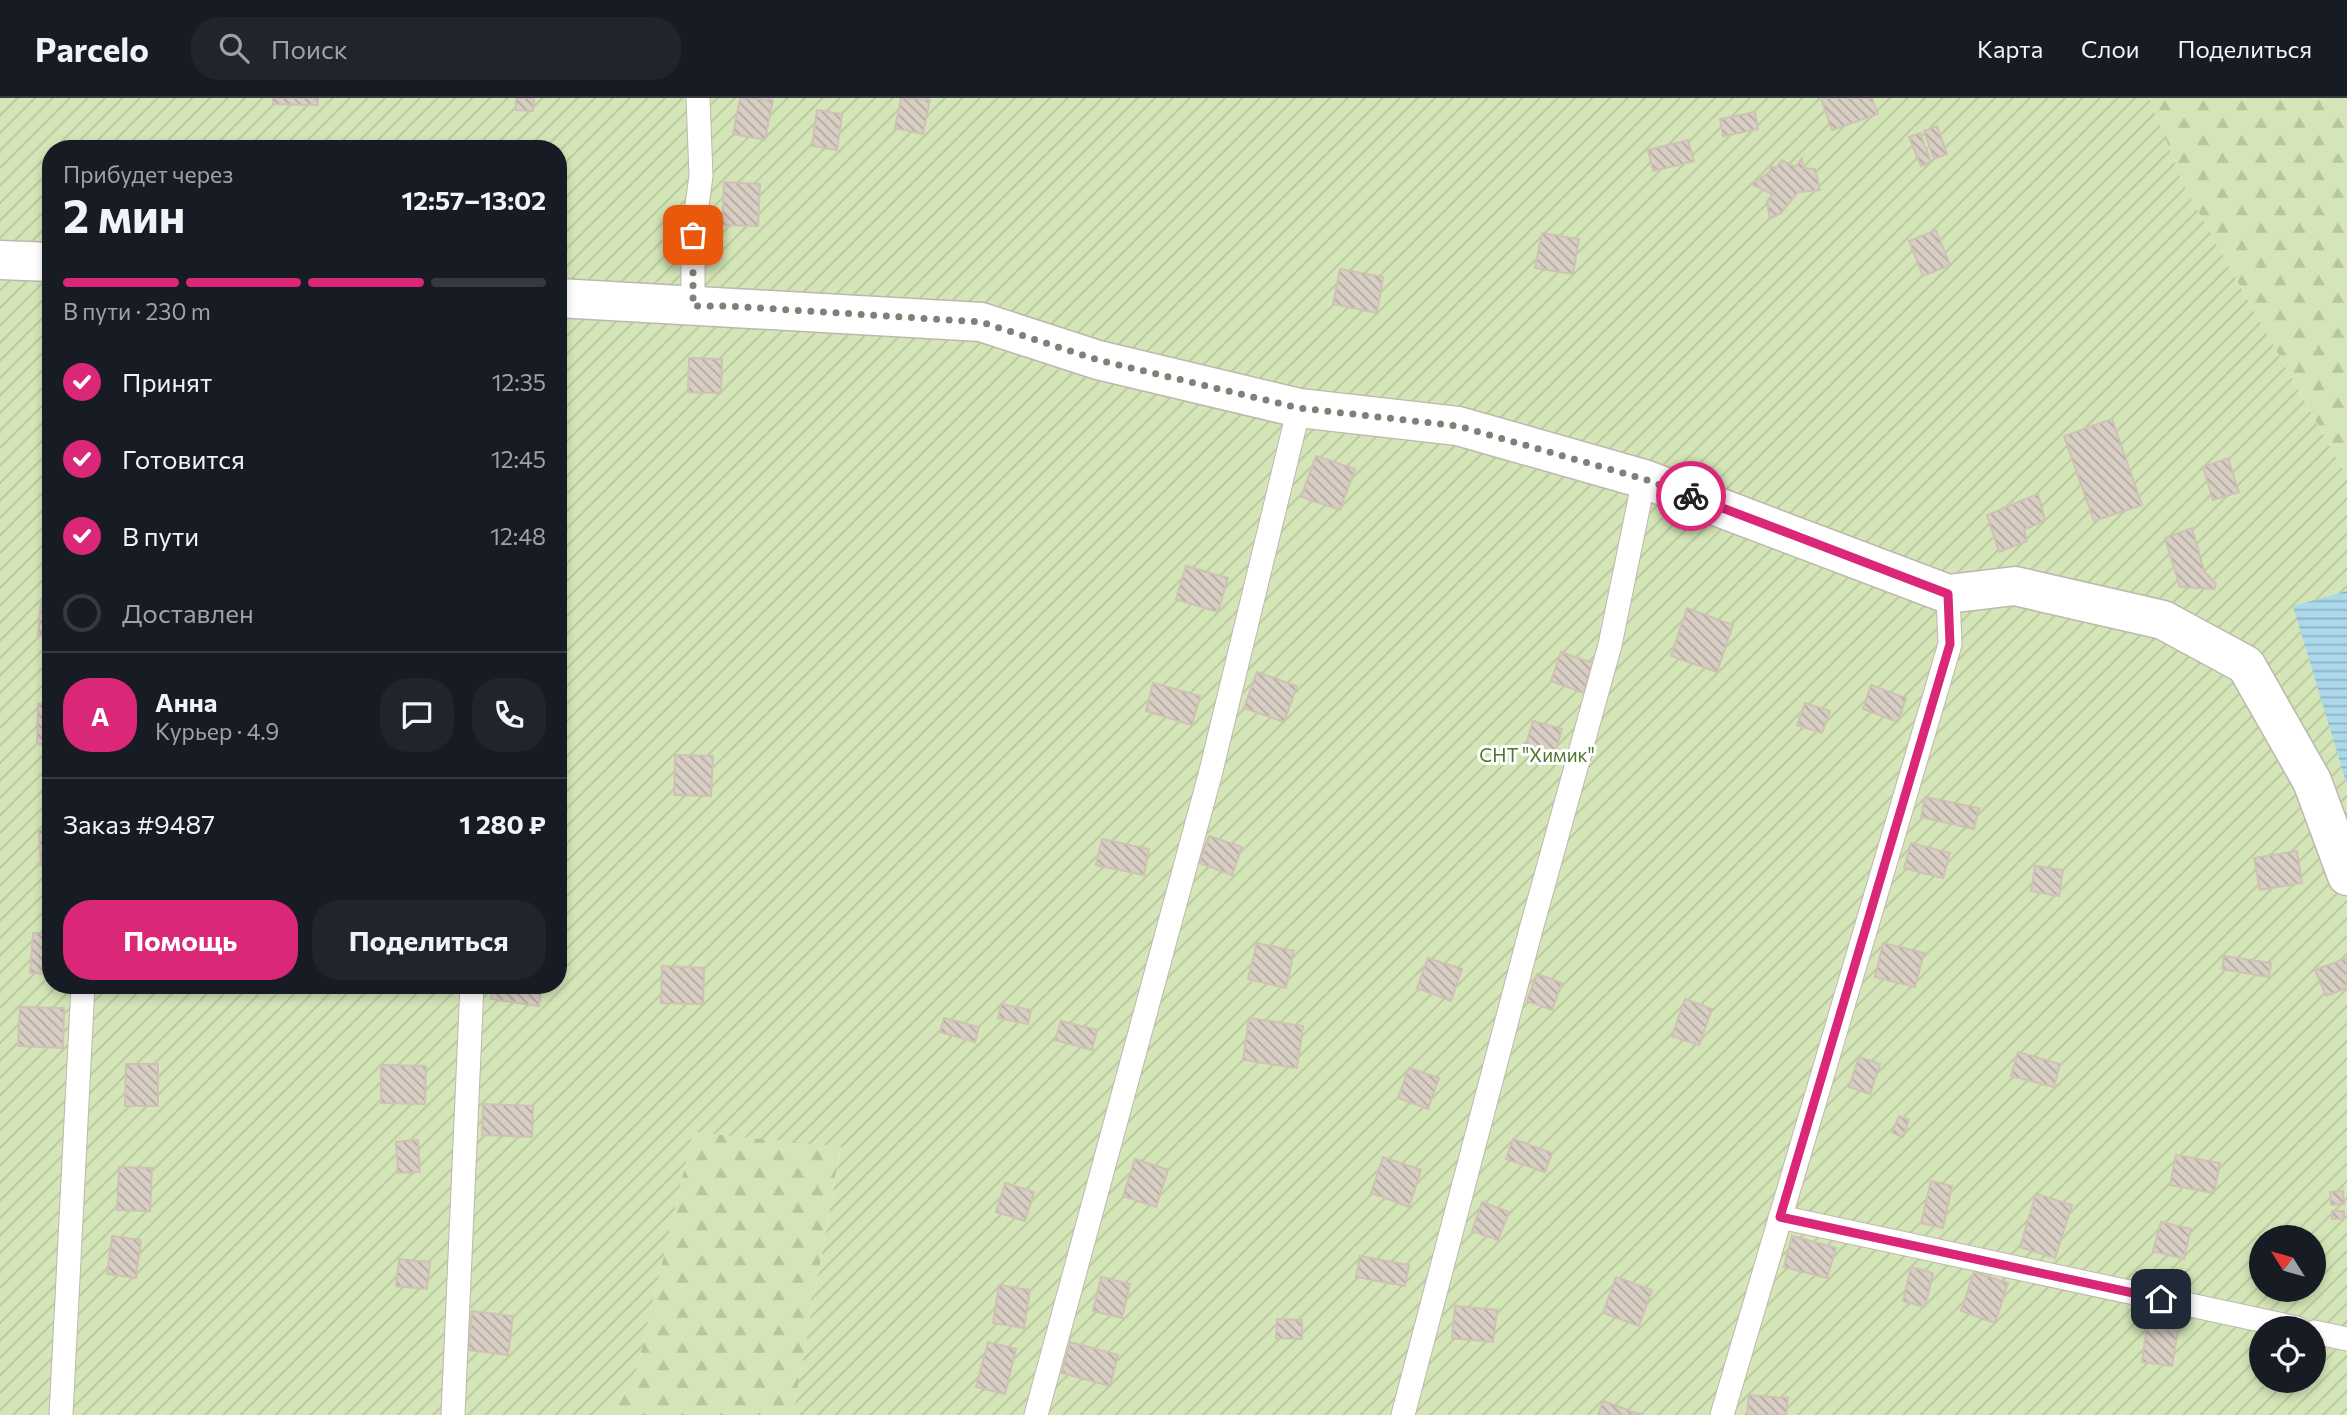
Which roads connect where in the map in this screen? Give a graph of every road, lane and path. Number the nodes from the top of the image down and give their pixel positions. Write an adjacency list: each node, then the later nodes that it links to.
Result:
1 (698, 98): 5 (lane)
2 (0, 260): 3 (street)
3 (42, 262)
4 (567, 299): 5 (street)
5 (693, 306): 6 (street)
6 (1299, 408): 7 (street); 18 (lane)
7 (1644, 479): 8 (street); 19 (lane)
8 (1948, 594): 9 (street); 12 (lane)
9 (2347, 876)
10 (83, 994): 16 (lane)
11 (472, 994): 17 (lane)
12 (1780, 1217): 13 (lane); 20 (lane)
13 (2249, 1318)
14 (2326, 1335): 15 (lane)
15 (2347, 1339)
16 (61, 1415)
17 (453, 1415)
18 (1036, 1415)
19 (1403, 1415)
20 (1722, 1415)

